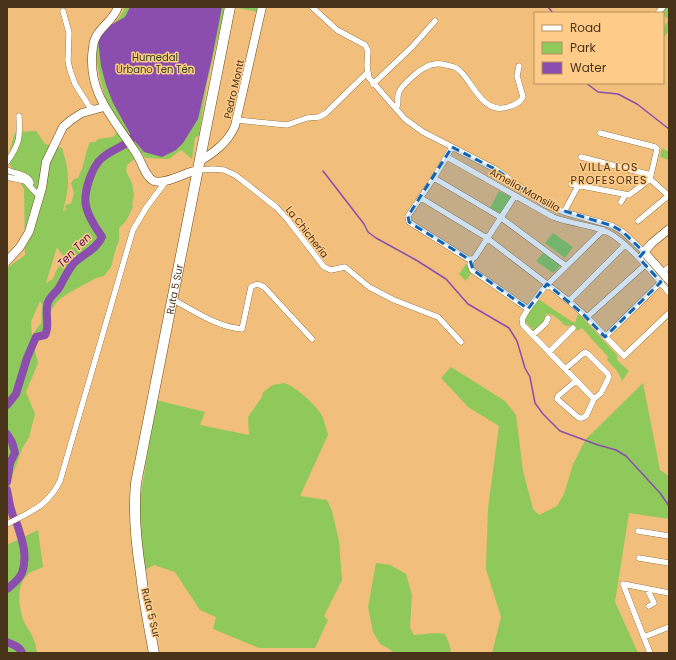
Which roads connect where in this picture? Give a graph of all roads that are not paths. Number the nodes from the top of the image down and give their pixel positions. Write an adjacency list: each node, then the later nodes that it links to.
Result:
1 (118, 7): 10 (street)
2 (230, 7): 20 (highway, Ruta 5 Sur)
3 (262, 7): 14 (street, Pedro Montt)
4 (312, 7): 8 (street)
5 (63, 11): 11 (street)
6 (435, 21): 9 (street)
7 (519, 66): 12 (street)
8 (367, 73): 9 (street); 14 (street)
9 (373, 84): 12 (street)
10 (104, 107): 11 (street); 25 (street)
11 (94, 109): 29 (street)
12 (396, 109): 16 (street)
13 (19, 116): 19 (street)
14 (237, 120): 20 (street, Pedro Montt)
15 (600, 133): 23 (street)
16 (452, 147): 17 (street); 35 (street)
17 (447, 157): 24 (street); 31 (street, Amelia Mansilla)
18 (581, 157): 23 (street)
19 (7, 162)
20 (199, 166): 25 (street, Pedro Montt); 51 (highway, Ruta 5 Sur); 61 (street, La Chichería)
21 (7, 170): 27 (street)
22 (7, 177): 27 (street)
23 (651, 177): 30 (street); 32 (street)
24 (434, 178): 33 (street); 36 (street)
25 (166, 181): 66 (street)
26 (571, 184): 28 (street)
27 (31, 186): 29 (street)
28 (578, 186): 30 (street); 35 (street)
29 (42, 188): 44 (street)
30 (627, 195): 34 (street)
31 (515, 196): 36 (street); 39 (street, Amelia Mansilla)
32 (668, 196): 37 (street)
33 (421, 198): 40 (street); 43 (street)
34 (621, 202)
35 (564, 212): 42 (street)
36 (500, 218): 40 (street); 46 (street)
37 (638, 221)
38 (669, 229): 42 (street)
39 (603, 230): 41 (street, Amelia Mansilla); 46 (street)
40 (487, 238): 43 (street); 49 (street)
41 (625, 245): 42 (street, Amelia Mansilla); 52 (street)
42 (642, 255): 45 (street, Amelia Mansilla); 47 (street)
43 (472, 259): 53 (street)
44 (7, 261)
45 (645, 264): 48 (street, Amelia Mansilla); 56 (street)
46 (566, 266): 49 (street)
47 (666, 270): 48 (street)
48 (665, 281): 50 (street, Amelia Mansilla); 59 (street)
49 (547, 285): 52 (street); 53 (street)
50 (669, 293)
51 (172, 299): 60 (street); 71 (highway, Ruta 5 Sur)
52 (569, 301): 56 (street)
53 (528, 309): 58 (street)
54 (669, 313): 59 (street)
55 (548, 318): 58 (street)
56 (587, 318): 59 (street)
57 (572, 328): 62 (street)
58 (533, 335): 62 (street)
59 (605, 337)
60 (312, 339)
61 (461, 342)
62 (549, 352): 63 (street)
63 (565, 369): 64 (street); 65 (street)
64 (576, 381): 65 (street); 65 (street)
65 (594, 399)
66 (7, 524)
67 (638, 531): 68 (street)
68 (669, 536)
69 (639, 558): 70 (street)
70 (669, 563)
71 (140, 573): 77 (highway, Ruta 5 Sur); 78 (highway, Ruta 5 Sur)
72 (647, 589): 73 (street); 74 (street); 76 (street)
73 (669, 593)
74 (649, 606)
75 (669, 627): 76 (street)
76 (644, 637): 79 (street)
77 (154, 653)
78 (160, 653)
79 (650, 653)

